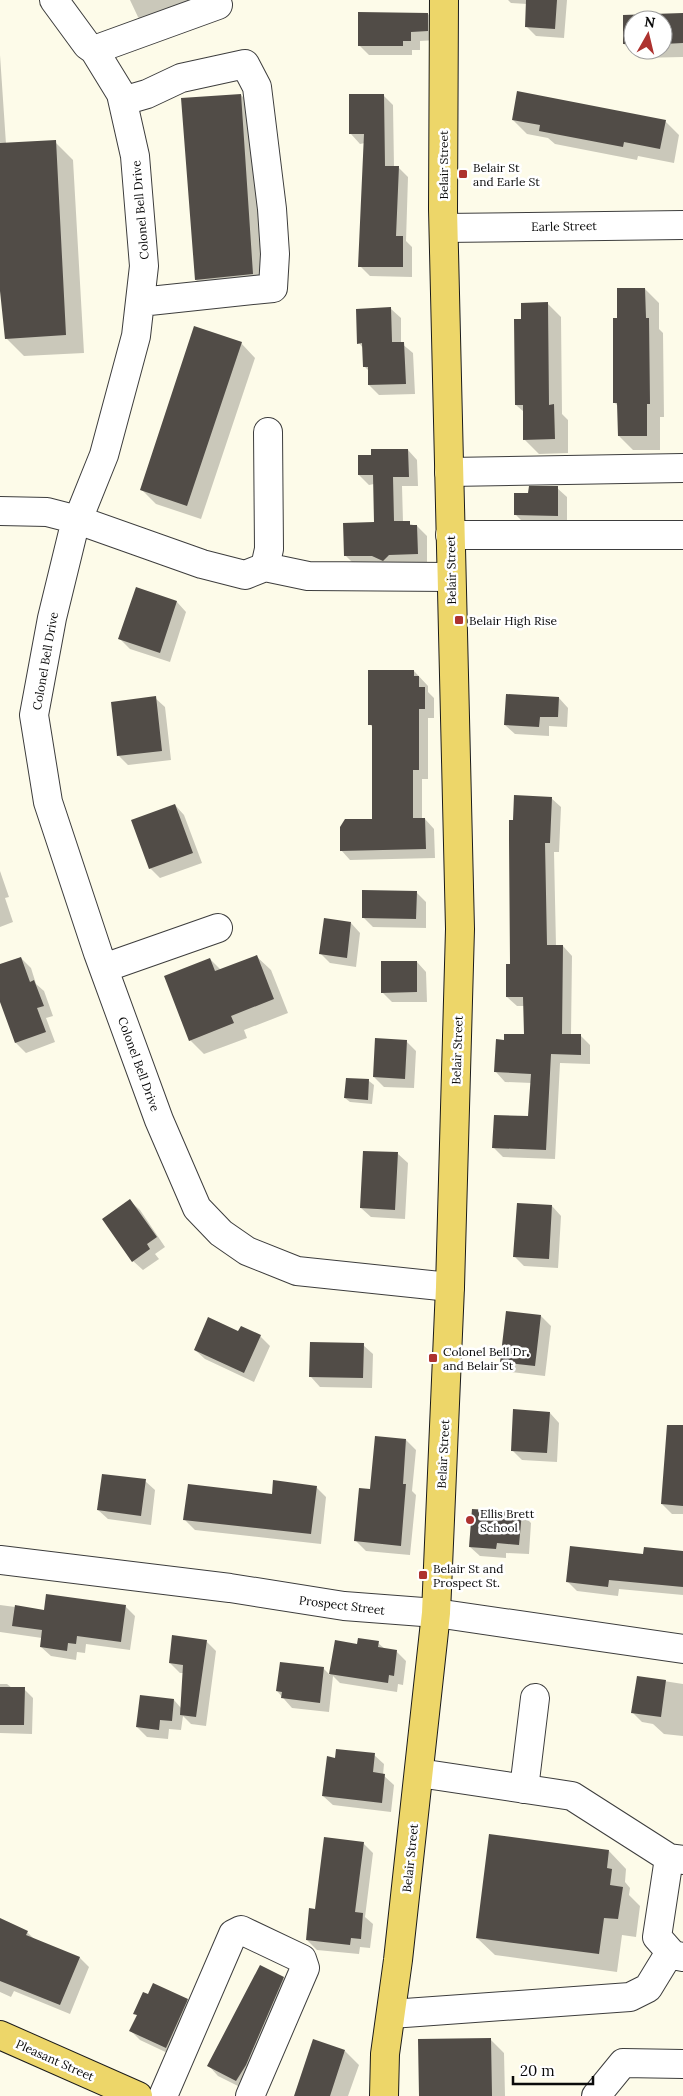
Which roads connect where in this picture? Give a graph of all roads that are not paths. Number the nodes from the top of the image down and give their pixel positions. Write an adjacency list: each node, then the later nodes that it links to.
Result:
1 (54, 0): 4 (street, Colonel Bell Drive)
2 (215, 0): 4 (street)
3 (444, 0): 7 (main road, Belair Street)
4 (94, 50): 5 (street, Colonel Bell Drive)
5 (123, 101): 8 (street, Colonel Bell Drive); 8 (street)
6 (683, 225): 7 (street, Earle Street)
7 (444, 228): 11 (main road, Belair Street)
8 (140, 302): 13 (street, Colonel Bell Drive)
9 (268, 432): 16 (street)
10 (683, 468): 11 (street)
11 (449, 472): 14 (main road, Belair Street)
12 (0, 511): 13 (street)
13 (78, 520): 16 (street); 19 (street, Colonel Bell Drive)
14 (450, 535): 15 (street); 17 (main road, Belair Street)
15 (683, 535)
16 (265, 567): 17 (street)
17 (451, 577): 20 (main road, Belair Street)
18 (218, 928): 19 (street)
19 (104, 968): 20 (street, Colonel Bell Drive)
20 (450, 1286): 22 (main road, Belair Street)
21 (0, 1560): 22 (street, Prospect Street)
22 (436, 1613): 23 (street, Prospect Street); 25 (main road, Belair Street)
23 (683, 1649)
24 (535, 1698): 26 (street)
25 (419, 1773): 26 (street); 29 (main road, Belair Street)
26 (524, 1789): 27 (street)
27 (676, 1859): 28 (street)
28 (677, 1955): 29 (street)
29 (391, 2014): 35 (main road, Belair Street)
30 (0, 2036): 32 (main road, Pleasant Street)
31 (683, 2064): 36 (street)
32 (138, 2096)
33 (163, 2096): 34 (street)
34 (250, 2096)
35 (384, 2096)
36 (596, 2096)

